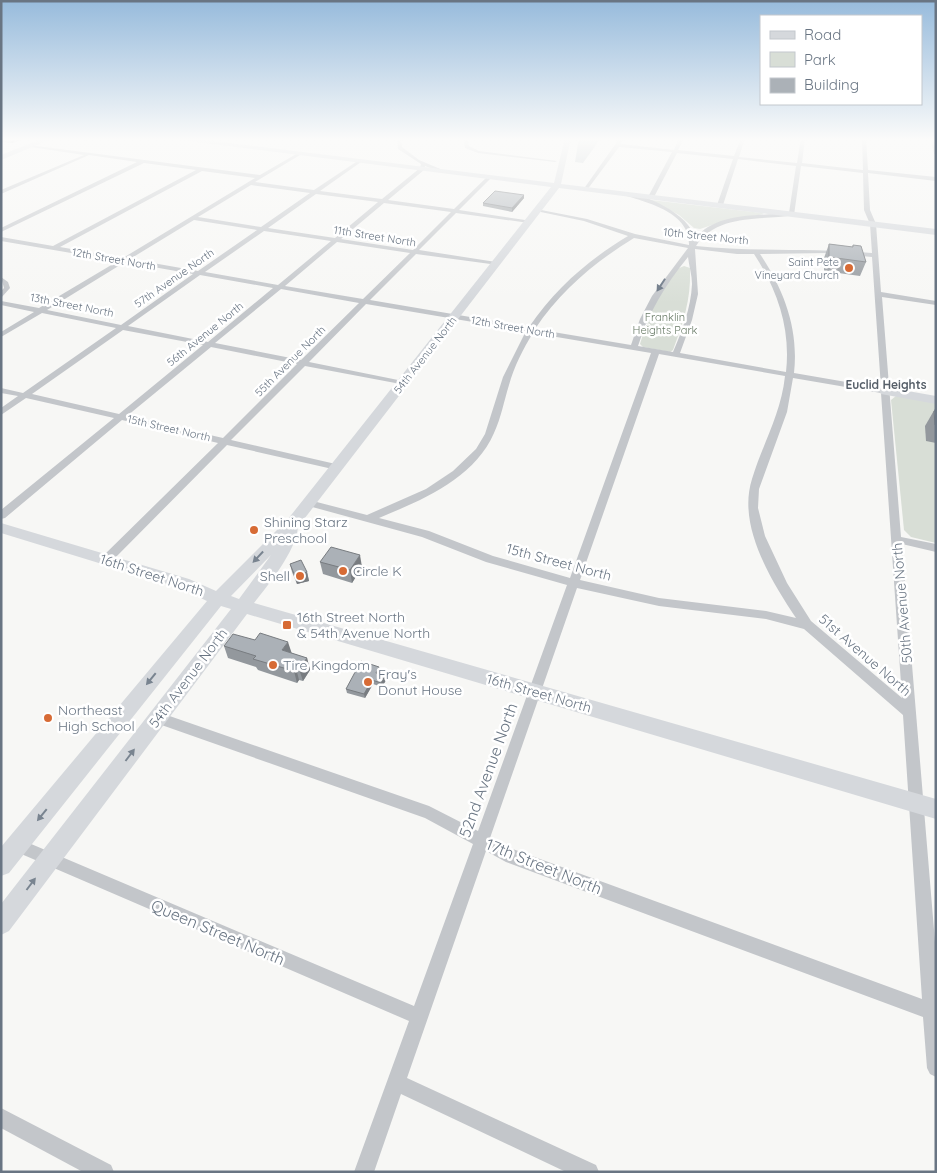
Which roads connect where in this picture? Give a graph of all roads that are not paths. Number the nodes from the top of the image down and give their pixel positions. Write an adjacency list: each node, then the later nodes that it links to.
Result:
1 (78, 193): 25 (street)
2 (156, 193): 31 (street)
3 (234, 193): 21 (street)
4 (314, 193): 24 (street, 57th Avenue North)
5 (321, 193): 16 (street)
6 (392, 193): 16 (street, 56th Avenue North)
7 (473, 193): 19 (street, 55th Avenue North)
8 (542, 193): 18 (main road, 54th Avenue North)
9 (552, 193): 18 (main road, 54th Avenue North)
10 (622, 193): 15 (main road); 30 (street)
11 (653, 193): 15 (street)
12 (724, 193): 17 (street)
13 (795, 193): 20 (street)
14 (866, 193): 23 (street, 50th Avenue North)
15 (651, 197): 17 (main road)
16 (382, 201): 19 (street); 29 (street, 56th Avenue North)
17 (720, 205): 20 (main road)
18 (538, 210): 22 (main road, 54th Avenue North); 27 (street, 10th Street North)
19 (454, 211): 22 (street); 32 (street, 55th Avenue North)
20 (792, 214): 23 (main road); 30 (street)
21 (192, 218): 24 (street, 11th Street North); 35 (street)
22 (529, 221): 36 (main road, 54th Avenue North)
23 (872, 224): 26 (main road); 34 (street, 50th Avenue North)
24 (262, 229): 29 (street, 11th Street North); 37 (street, 57th Avenue North)
25 (1, 230)
26 (936, 232)
27 (633, 236): 30 (street, 10th Street North); 48 (street)
28 (1, 239): 31 (street, 12th Street North)
29 (335, 240): 32 (street, 11th Street North); 39 (street, 56th Avenue North)
30 (692, 247): 33 (street, 10th Street North); 51 (street, one-way to 51); 53 (street)
31 (54, 248): 35 (street, 12th Street North)
32 (413, 251): 36 (street, 11th Street North); 42 (street, 55th Avenue North)
33 (756, 252): 34 (street, 10th Street North); 55 (street, 51st Avenue North)
34 (875, 255): 40 (street, 50th Avenue North)
35 (122, 260): 37 (street, 12th Street North); 45 (street)
36 (496, 264): 46 (main road, 54th Avenue North)
37 (198, 273): 39 (street, 12th Street North); 47 (street, 57th Avenue North)
38 (1, 279): 41 (street)
39 (280, 287): 42 (street, 12th Street North); 50 (street, 56th Avenue North)
40 (878, 294): 44 (street); 58 (street, 50th Avenue North)
41 (1, 296)
42 (364, 301): 46 (street, 12th Street North); 54 (street, 55th Avenue North)
43 (1, 303): 45 (street, 13th Street North)
44 (936, 303)
45 (40, 311): 47 (street, 13th Street North); 49 (street)
46 (455, 317): 48 (street, 12th Street North); 56 (main road, 54th Avenue North)
47 (123, 327): 50 (street, 13th Street North); 59 (street, 57th Avenue North)
48 (530, 330): 51 (street, 12th Street North); 67 (street)
49 (1, 335)
50 (210, 344): 54 (street, 13th Street North); 62 (street, 56th Avenue North)
51 (634, 348): 52 (street, 12th Street North)
52 (656, 352): 53 (street, 12th Street North); 73 (street, 52nd Avenue North)
53 (676, 355): 55 (street, 12th Street North)
54 (304, 363): 56 (street, 13th Street North); 63 (street, 55th Avenue North)
55 (791, 375): 58 (street, 12th Street North); 76 (street, 51st Avenue North)
56 (403, 383): 64 (main road, 54th Avenue North)
57 (1, 390): 59 (street, 15th Street North)
58 (884, 391): 60 (main road, 12th Street North); 70 (street, 50th Avenue North)
59 (25, 395): 61 (street, 57th Avenue North); 62 (street, 15th Street North)
60 (936, 400)
61 (1, 412)
62 (121, 417): 63 (street, 15th Street North); 66 (street, 56th Avenue North)
63 (224, 441): 64 (street, 15th Street North); 72 (street, 55th Avenue North)
64 (337, 467): 65 (main road, 54th Avenue North)
65 (309, 502): 67 (street, 15th Street North); 68 (main road, 54th Avenue North)
66 (1, 516)
67 (370, 518): 73 (street, 15th Street North)
68 (293, 523): 74 (main road, 54th Avenue North, one-way to 74); 75 (main road, 54th Avenue North)
69 (1, 528): 72 (main road, 16th Street North)
70 (896, 539): 71 (street); 78 (street, 50th Avenue North)
71 (936, 548)
72 (106, 560): 74 (main road, 16th Street North)
73 (574, 583): 76 (street, 15th Street North); 77 (street, 52nd Avenue North)
74 (218, 599): 75 (main road, 16th Street North); 82 (main road, 54th Avenue North, one-way to 82)
75 (243, 606): 77 (main road, 16th Street North); 79 (main road, 54th Avenue North)
76 (808, 625): 78 (street, 51st Avenue North)
77 (535, 691): 80 (main road, 16th Street North); 81 (street, 52nd Avenue North)
78 (910, 713): 80 (street, 50th Avenue North)
79 (158, 718): 81 (street, 17th Street North); 83 (main road, 54th Avenue North, one-way to 79)
80 (926, 806): 86 (street, 50th Avenue North)
81 (481, 840): 86 (street, 17th Street North); 87 (street, 52nd Avenue North)
82 (17, 845): 83 (street, Queen Street North); 84 (main road, 54th Avenue North)
83 (49, 860): 85 (main road, 54th Avenue North, one-way to 83); 87 (street, Queen Street North)
84 (1, 865)
85 (1, 923)
86 (932, 1010): 88 (street, 50th Avenue North)
87 (419, 1017): 89 (street, 52nd Avenue North)
88 (936, 1068)
89 (395, 1082): 92 (street, 52nd Avenue North); 93 (street)
90 (1, 1117): 91 (street)
91 (104, 1172)
92 (364, 1172)
93 (589, 1172)

